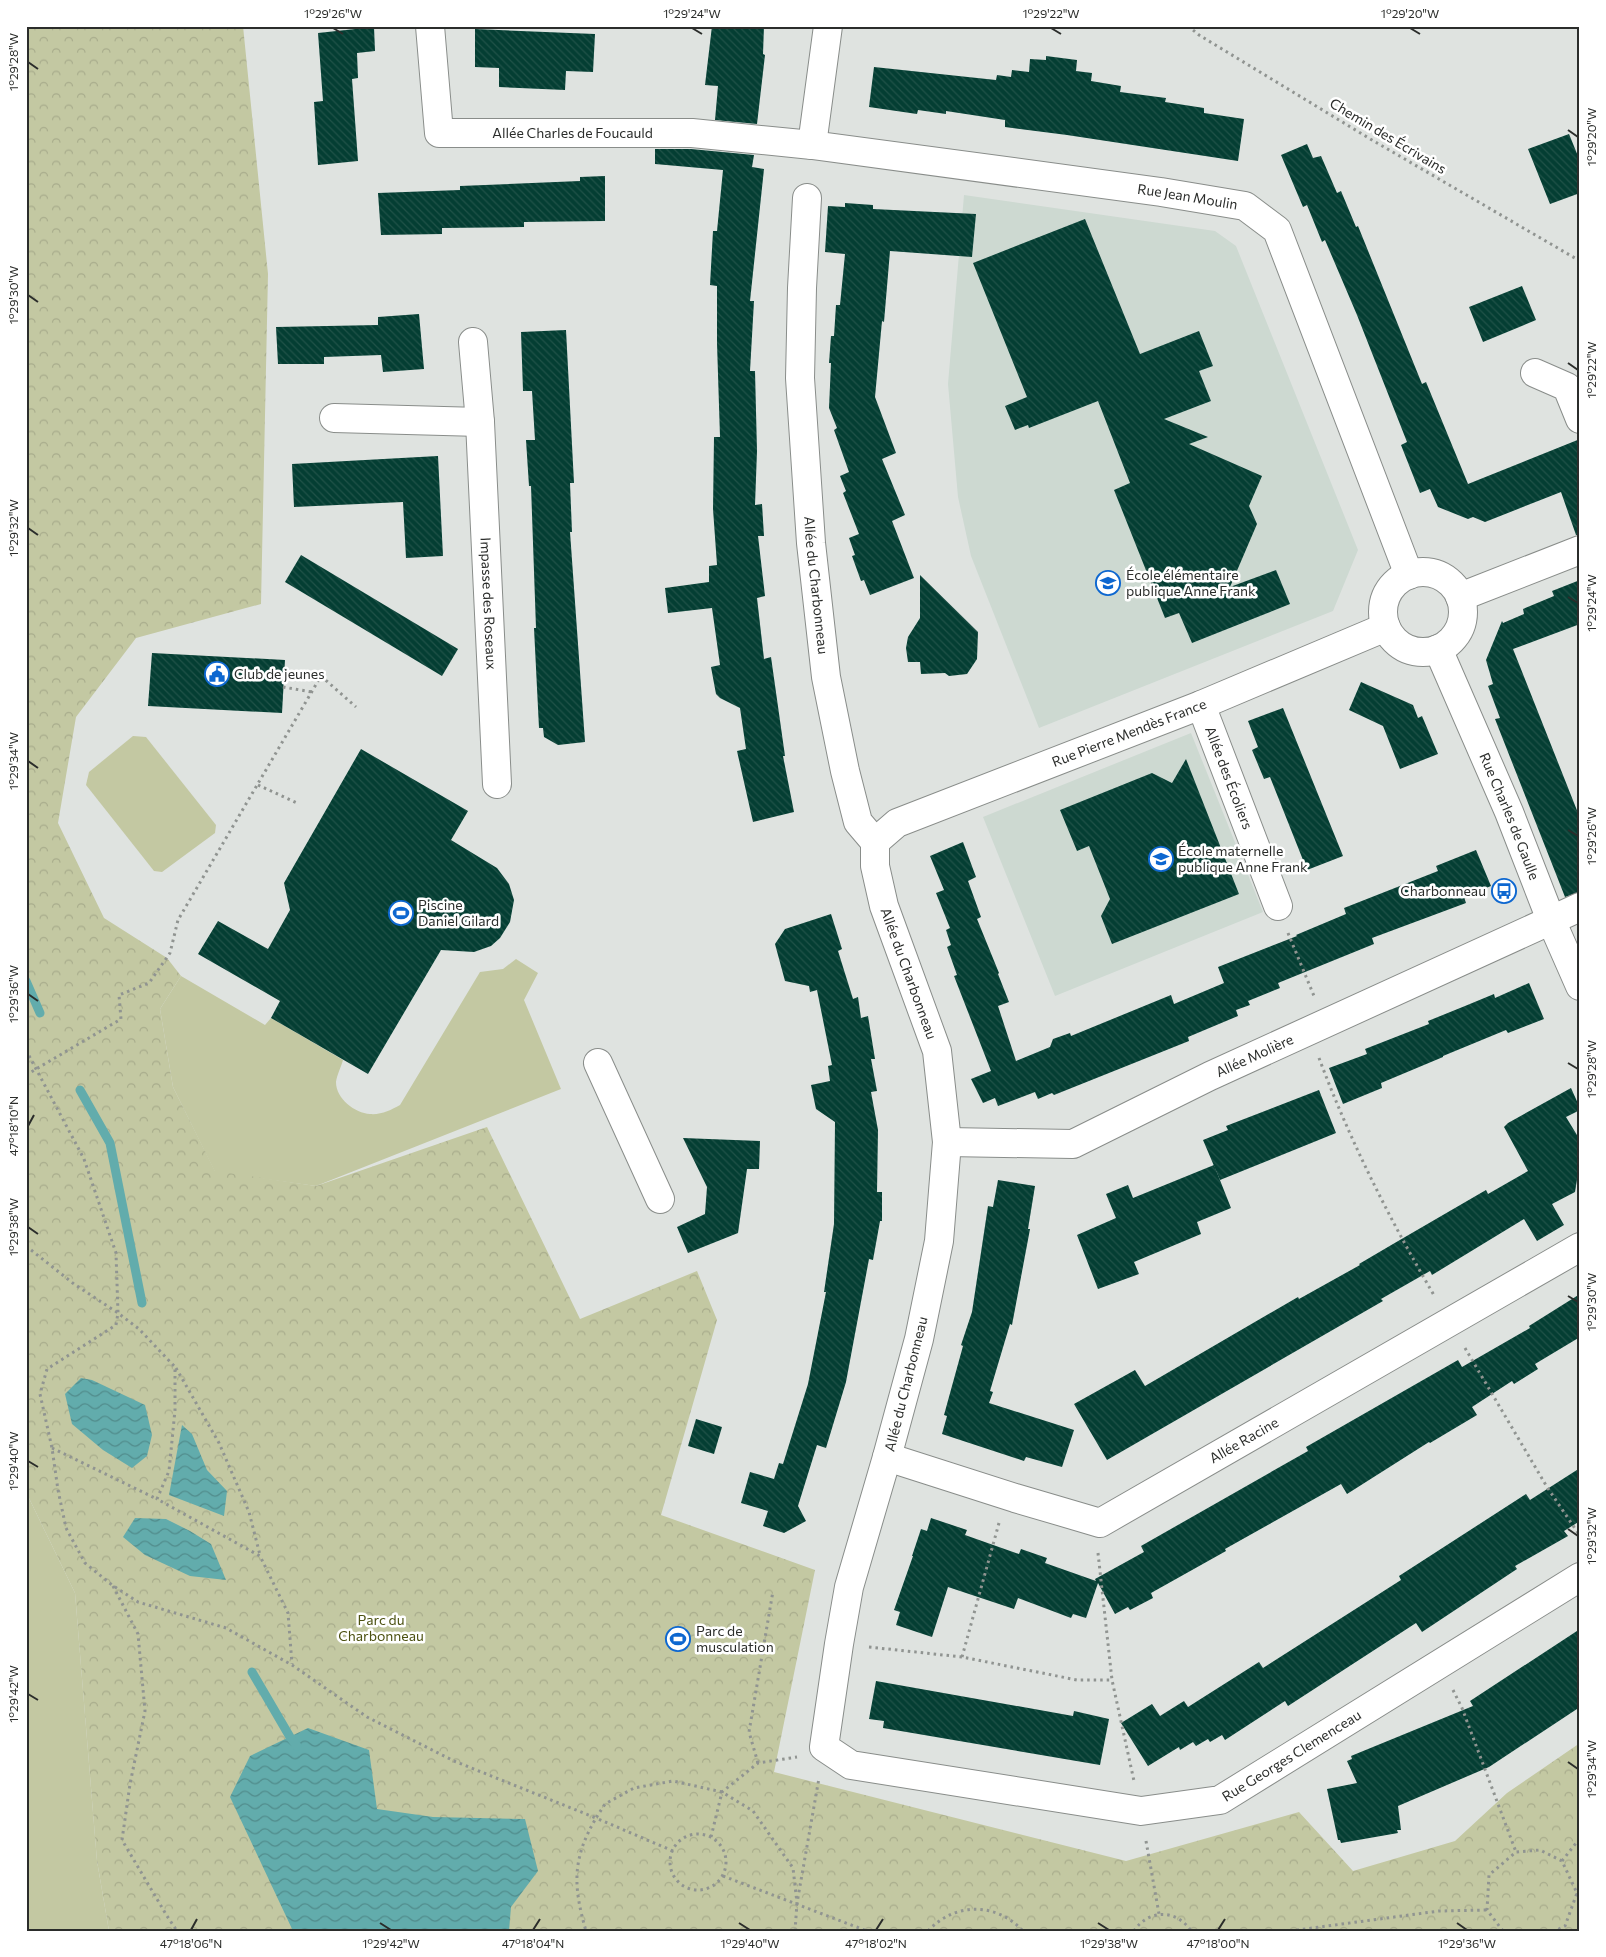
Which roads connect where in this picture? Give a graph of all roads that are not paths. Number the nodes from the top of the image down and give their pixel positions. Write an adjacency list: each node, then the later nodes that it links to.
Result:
1 (430, 26): 3 (street, Allée Charles de Foucauld)
2 (828, 26): 3 (street)
3 (812, 145): 11 (street, Rue Jean Moulin)
4 (807, 198): 17 (street, Allée du Charbonneau)
5 (473, 342): 9 (street, Impasse des Roseaux)
6 (1535, 373): 8 (street)
7 (334, 418): 9 (street)
8 (1580, 419)
9 (480, 422): 16 (street, Impasse des Roseaux)
10 (1580, 550): 12 (street)
11 (1408, 575): 12 (street); 13 (street)
12 (1460, 597): 14 (street)
13 (1386, 627): 14 (street); 15 (street, Rue Pierre Mendès France)
14 (1438, 649): 20 (street, Rue Charles de Gaulle)
15 (1201, 705): 17 (street, Rue Pierre Mendès France); 18 (street, Allée des Écoliers)
16 (497, 784)
17 (875, 842): 23 (street, Allée du Charbonneau)
18 (1278, 906)
19 (1580, 907): 20 (street, Allée Molière)
20 (1551, 920): 21 (street, Rue Charles de Gaulle); 23 (street, Allée Molière)
21 (1580, 986)
22 (598, 1063): 24 (street)
23 (946, 1142): 26 (street, Allée du Charbonneau)
24 (660, 1199)
25 (1580, 1247): 26 (street, Allée Racine)
26 (887, 1457): 28 (street, Allée du Charbonneau)
27 (1580, 1578): 28 (street, Rue Georges Clemenceau)
28 (824, 1747)

